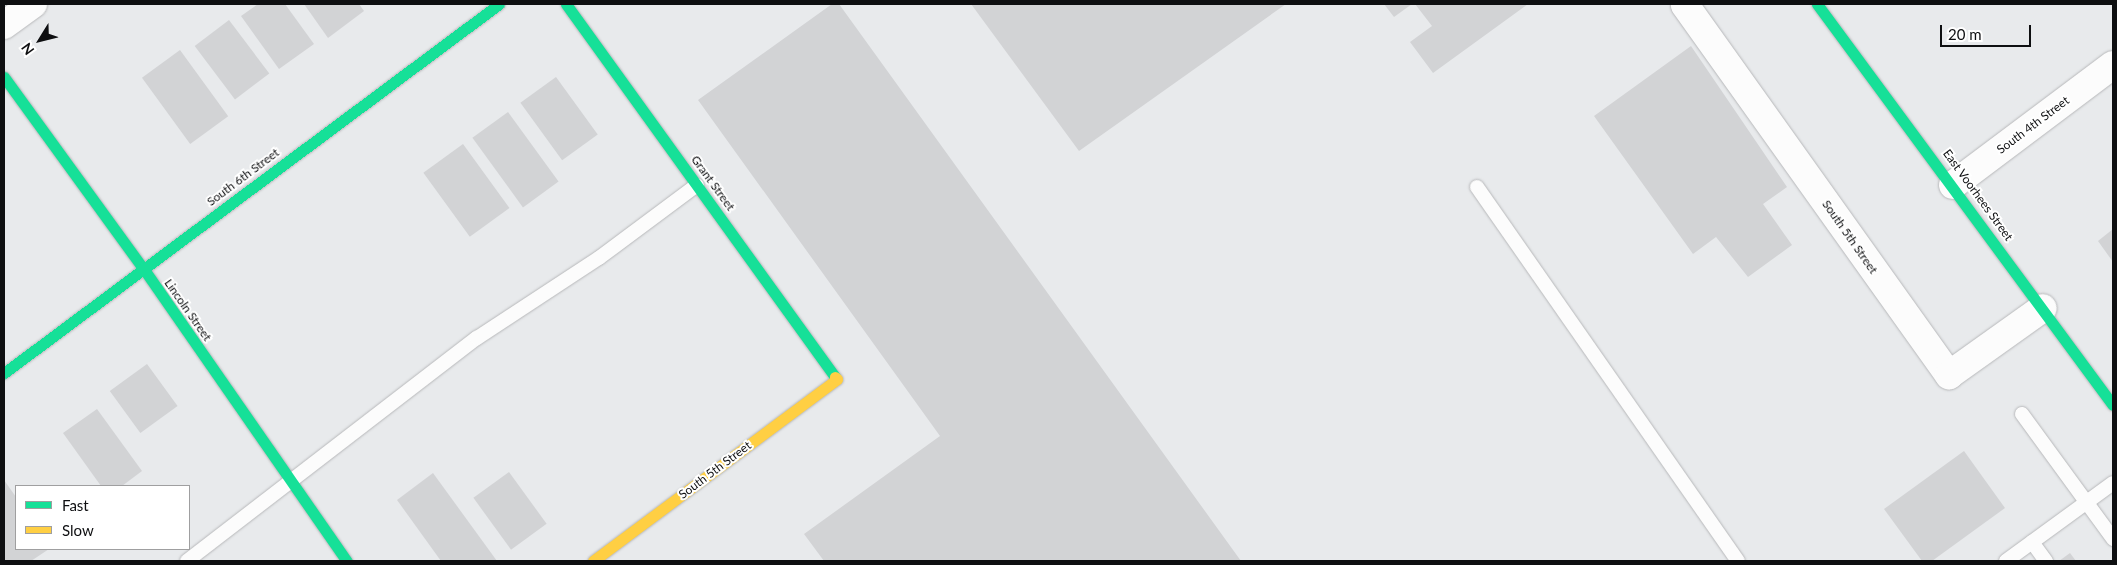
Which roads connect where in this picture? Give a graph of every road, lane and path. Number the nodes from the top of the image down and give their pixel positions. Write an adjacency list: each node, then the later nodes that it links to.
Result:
1 (33, 4): 6 (street)
2 (499, 4): 12 (street, South 6th Street)
3 (566, 4): 10 (street, Grant Street)
4 (1688, 4): 13 (street, South 5th Street)
5 (1817, 4): 9 (street, East Voorhees Street)
6 (4, 25)
7 (2113, 64): 9 (street, South 4th Street)
8 (4, 77): 12 (street, Lincoln Street)
9 (1953, 184): 13 (street, East Voorhees Street)
10 (697, 185): 15 (street, Grant Street); 18 (lane)
11 (1478, 187): 26 (lane)
12 (142, 268): 14 (street, South 6th Street); 18 (street, Lincoln Street)
13 (2044, 308): 16 (street, East Voorhees Street)
14 (4, 373)
15 (837, 378): 25 (street, South 5th Street)
16 (2113, 405)
17 (2022, 414): 20 (lane)
18 (290, 480): 23 (lane); 24 (street, Lincoln Street)
19 (2113, 484): 20 (lane)
20 (2087, 502): 21 (lane); 22 (lane)
21 (2113, 539)
22 (2032, 542): 27 (lane); 28 (lane)
23 (187, 561)
24 (347, 561)
25 (592, 561)
26 (1738, 561)
27 (2006, 561)
28 (2046, 561)

